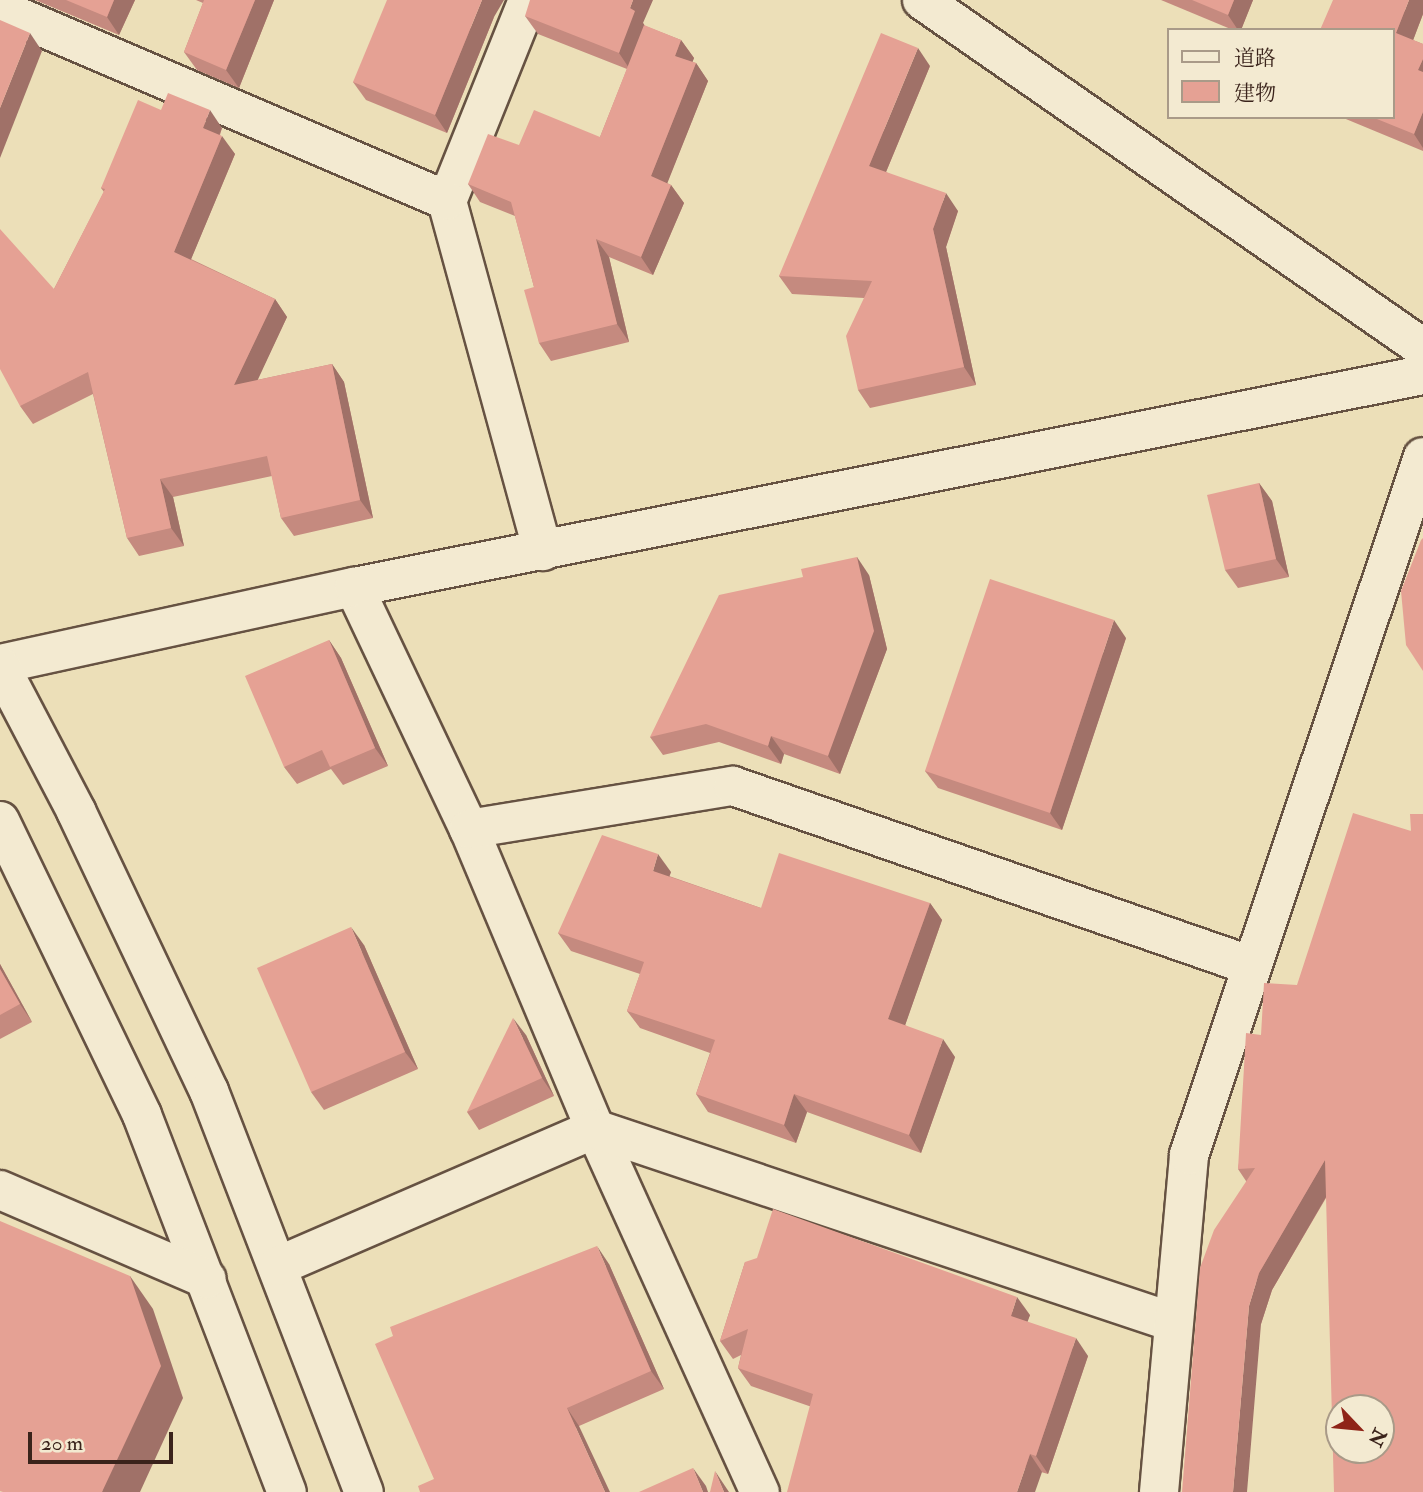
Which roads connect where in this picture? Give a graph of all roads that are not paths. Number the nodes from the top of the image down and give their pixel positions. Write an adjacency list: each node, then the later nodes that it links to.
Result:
1 (528, 0): 4 (street)
2 (928, 1): 5 (street)
3 (0, 9): 4 (street)
4 (447, 201): 8 (street)
5 (1423, 348)
6 (1423, 375): 8 (street)
7 (1423, 457): 13 (street)
8 (543, 551): 9 (street)
9 (354, 587): 10 (street); 12 (street)
10 (0, 665): 16 (street)
11 (0, 821): 17 (street)
12 (469, 830): 13 (street); 14 (street)
13 (1252, 966): 18 (street)
14 (595, 1129): 16 (street); 18 (street); 21 (street)
15 (0, 1190): 17 (street)
16 (278, 1265): 20 (street)
17 (207, 1279): 19 (street)
18 (1171, 1322): 22 (street)
19 (287, 1492)
20 (364, 1492)
21 (760, 1492)
22 (1159, 1492)

